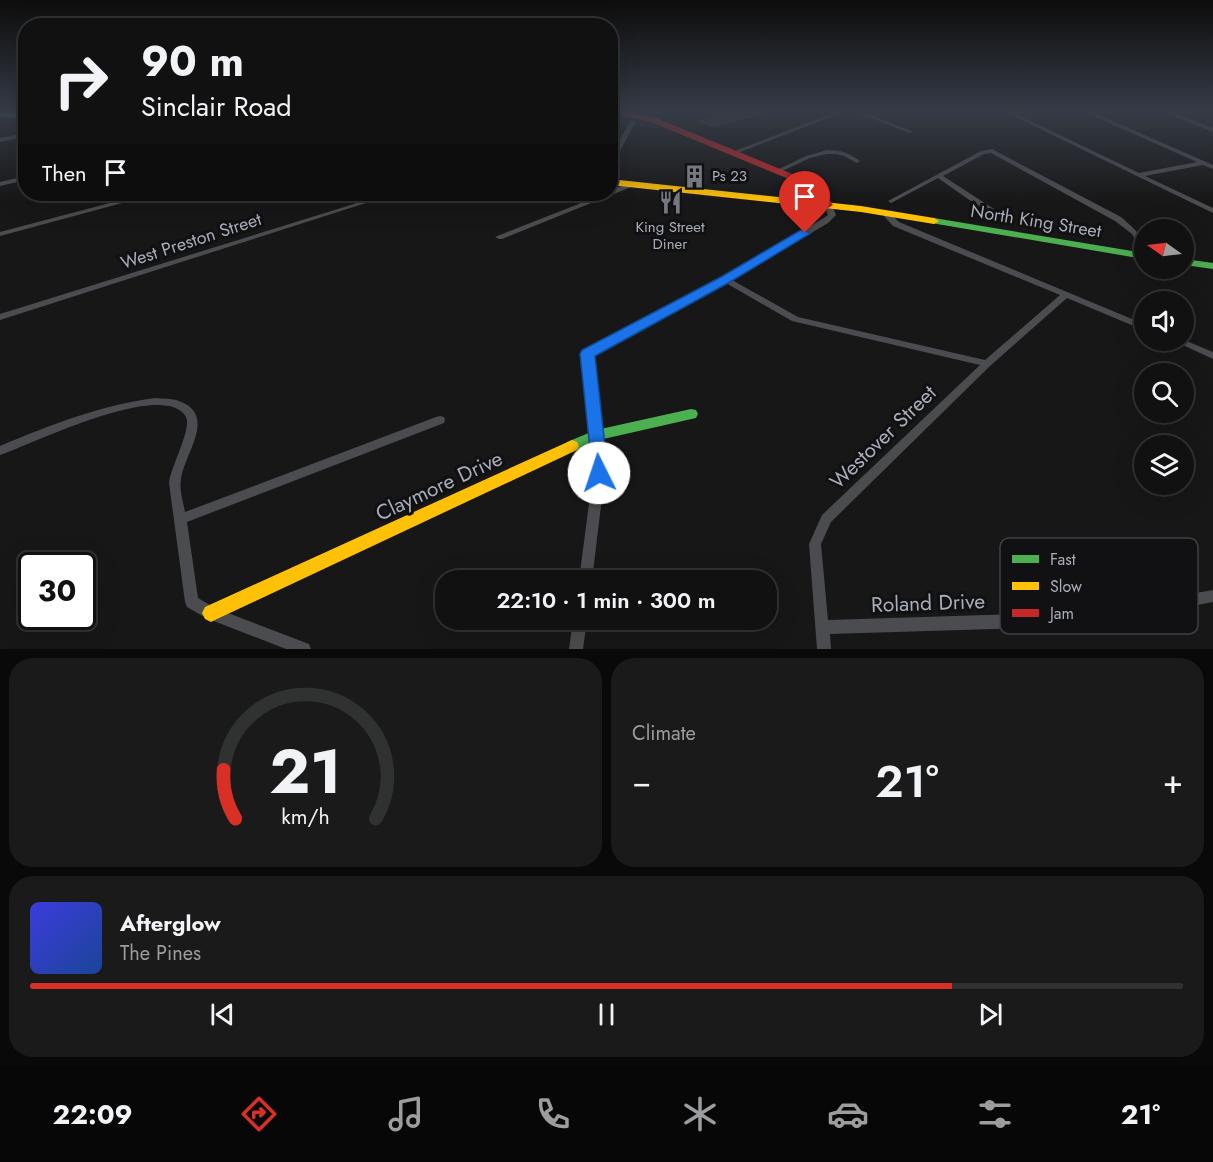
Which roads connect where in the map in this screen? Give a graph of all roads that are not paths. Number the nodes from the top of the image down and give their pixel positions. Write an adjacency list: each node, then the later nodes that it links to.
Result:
1 (705, 141): 5 (main road)
2 (764, 141): 5 (street)
3 (1069, 141): 11 (street)
4 (1154, 141): 8 (street)
5 (733, 153): 10 (main road)
6 (857, 161): 10 (street)
7 (1213, 161): 8 (street)
8 (1203, 163): 9 (street); 11 (street)
9 (1213, 167)
10 (778, 171): 22 (main road)
11 (1139, 175): 24 (street)
12 (939, 176): 21 (street); 23 (street); 28 (street)
13 (18, 180): 15 (street)
14 (618, 183): 16 (main road, North King Street)
15 (0, 184)
16 (634, 184): 17 (street); 22 (main road, North King Street)
17 (618, 190)
18 (124, 201): 27 (street)
19 (369, 201): 38 (street, West Preston Street)
20 (590, 201): 29 (street)
21 (891, 201)
22 (828, 205): 25 (main road, North King Street); 36 (street)
23 (991, 211)
24 (1213, 211)
25 (885, 213): 26 (main road, North King Street); 37 (street)
26 (923, 219): 30 (main road, North King Street); 31 (main road, North King Street)
27 (0, 234)
28 (1134, 234)
29 (499, 237)
30 (1134, 246)
31 (1134, 254)
32 (1194, 255): 33 (main road)
33 (1213, 258)
34 (1194, 263): 35 (main road)
35 (1213, 266)
36 (726, 280): 42 (street); 45 (street)
37 (1066, 294): 39 (street); 42 (street, Westover Street)
38 (0, 317)
39 (1134, 323)
40 (1194, 348): 41 (street)
41 (1213, 356)
42 (987, 364): 53 (street, Westover Street)
43 (691, 414): 45 (main road, Claymore Drive)
44 (440, 420): 47 (street)
45 (596, 435): 48 (street); 51 (main road, Claymore Drive)
46 (0, 451): 47 (street)
47 (181, 519): 51 (street)
48 (586, 570)
49 (1213, 596): 50 (street, Roland Drive)
50 (1198, 599)
51 (211, 613): 55 (street)
52 (1000, 622): 53 (street, Roland Drive)
53 (823, 627): 57 (street, Westover Street)
54 (579, 630): 56 (street)
55 (304, 649)
56 (576, 649)
57 (824, 649)

